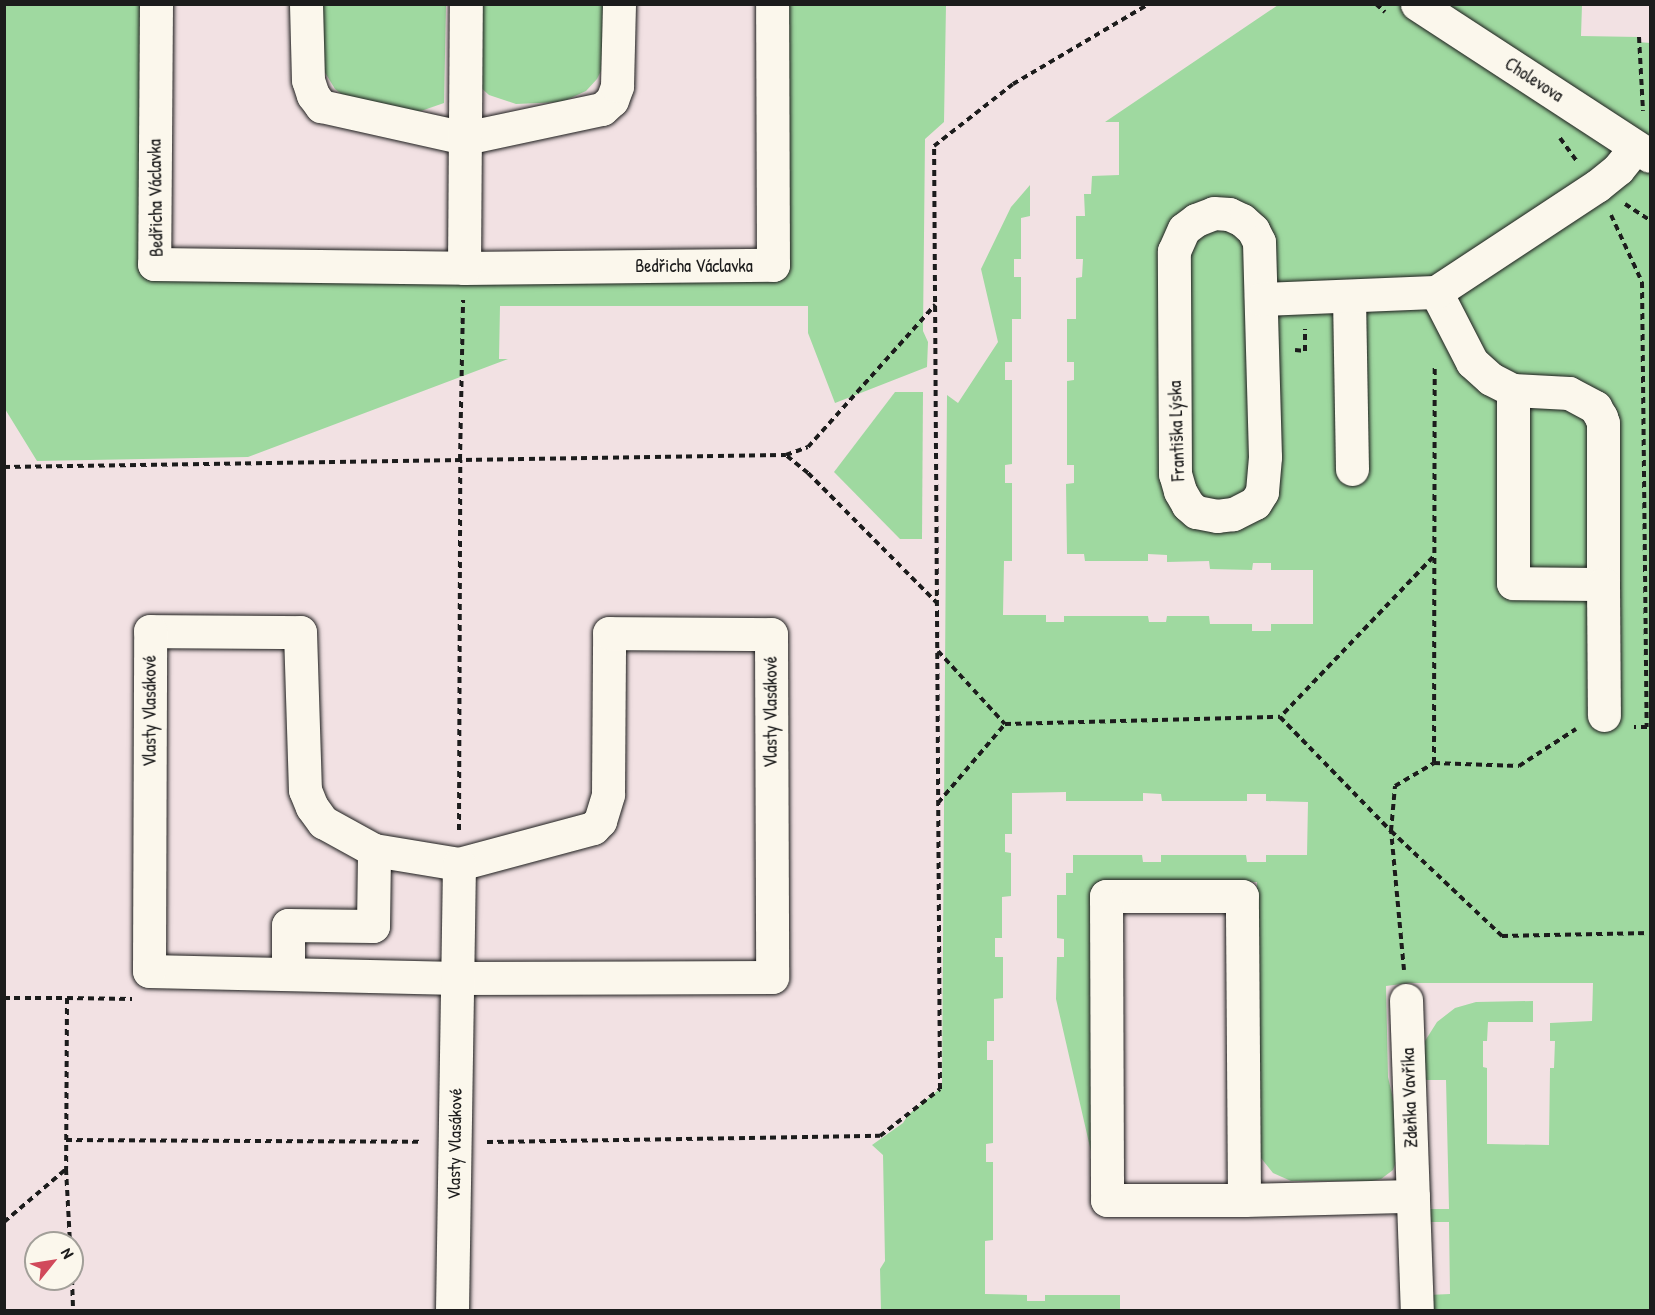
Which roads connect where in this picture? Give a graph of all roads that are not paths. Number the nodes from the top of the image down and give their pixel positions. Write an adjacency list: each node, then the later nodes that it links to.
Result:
1 (156, 4): 9 (street, Bedřicha Václavka)
2 (306, 4): 7 (street)
3 (466, 4): 7 (street)
4 (619, 4): 7 (street)
5 (772, 4): 9 (street, Bedřicha Václavka)
6 (1417, 4): 8 (street, Cholevova)
7 (465, 138): 9 (street)
8 (1643, 152): 10 (street)
9 (464, 268)
10 (1436, 292): 12 (street); 13 (street)
11 (1261, 299): 11 (street, Františka Lýska); 12 (street)
12 (1349, 308): 14 (street)
13 (1513, 390): 15 (street); 15 (street)
14 (1352, 469)
15 (1603, 584): 16 (street)
16 (1602, 723)
17 (374, 850): 18 (street, Vlasty Vlasákové); 19 (street); 19 (street, Vlasty Vlasákové)
18 (459, 864): 20 (street, Vlasty Vlasákové); 20 (street, Vlasty Vlasákové)
19 (288, 973): 20 (street, Vlasty Vlasákové)
20 (458, 978): 24 (street, Vlasty Vlasákové)
21 (1406, 999): 22 (street, Zdeňka Vavříka)
22 (1413, 1196): 23 (street); 25 (street, Zdeňka Vavříka)
23 (1244, 1200): 23 (street)
24 (452, 1311)
25 (1417, 1311)

